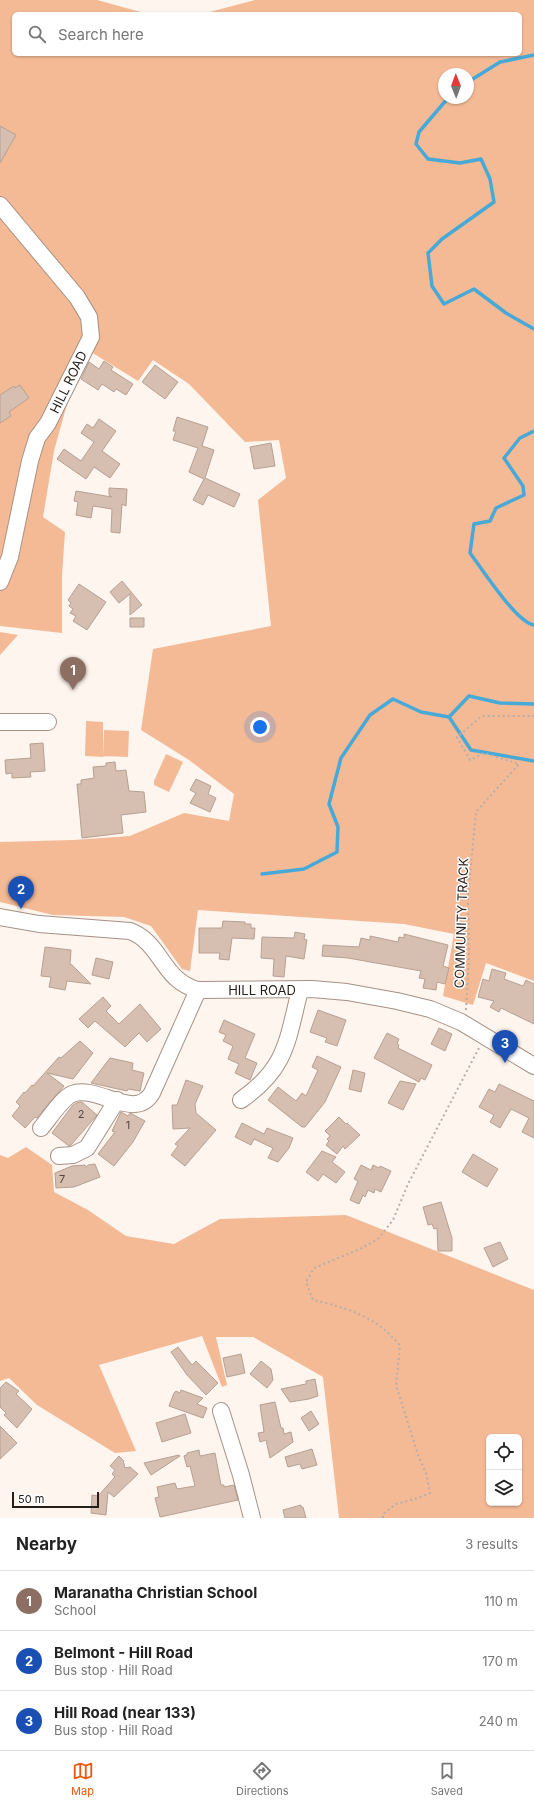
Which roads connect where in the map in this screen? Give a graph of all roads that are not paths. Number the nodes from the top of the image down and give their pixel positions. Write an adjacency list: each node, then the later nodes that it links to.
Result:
1 (0, 205): 2 (street, HILL ROAD)
2 (0, 582)
3 (0, 722): 4 (street)
4 (48, 722)
5 (0, 917): 6 (street, HILL ROAD)
6 (198, 990): 7 (street, HILL ROAD); 9 (street)
7 (300, 990): 8 (street, HILL ROAD); 10 (street)
8 (534, 1066)
9 (117, 1100): 11 (street); 12 (street)
10 (240, 1100)
11 (41, 1128)
12 (59, 1156)
13 (221, 1411): 14 (street)
14 (252, 1518)

